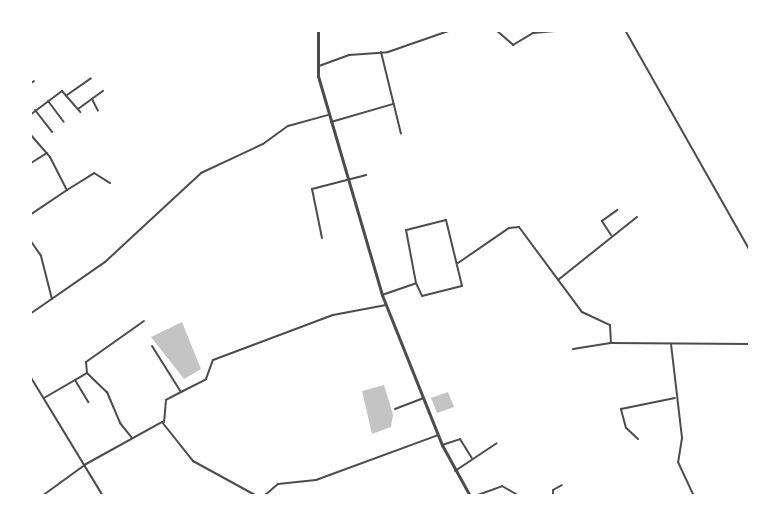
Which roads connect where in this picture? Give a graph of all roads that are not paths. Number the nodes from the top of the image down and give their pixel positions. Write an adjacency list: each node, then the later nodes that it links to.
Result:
1 (318, 30): 7 (street)
2 (451, 30): 6 (street)
3 (496, 30): 4 (street)
4 (569, 30)
5 (625, 30): 37 (street)
6 (381, 52): 7 (street); 15 (street)
7 (317, 67): 19 (street)
8 (91, 78): 12 (street)
9 (34, 81): 10 (street)
10 (30, 84)
11 (103, 91): 13 (street)
12 (67, 95): 13 (street); 14 (street)
13 (92, 99): 17 (street)
14 (48, 100): 16 (street); 20 (street)
15 (393, 104): 21 (street); 24 (street)
16 (35, 110): 18 (street); 22 (street)
17 (98, 111)
18 (30, 115)
19 (329, 115): 21 (street); 42 (street)
20 (64, 122)
21 (331, 123): 28 (street)
22 (52, 132)
23 (30, 134): 25 (street)
24 (401, 134)
25 (47, 153): 26 (street); 30 (street)
26 (31, 163)
27 (366, 175): 28 (street)
28 (348, 180): 35 (street); 41 (street)
29 (110, 183): 30 (street)
30 (67, 190): 32 (street)
31 (617, 210): 34 (street)
32 (30, 215)
33 (637, 217): 34 (street)
34 (612, 236): 39 (street)
35 (322, 238)
36 (30, 240): 42 (street)
37 (750, 251)
38 (458, 263): 39 (street); 40 (street); 40 (street)
39 (558, 280): 46 (street)
40 (416, 283): 41 (street)
41 (382, 295): 43 (street)
42 (52, 299): 44 (street)
43 (386, 305): 54 (street); 56 (street)
44 (30, 314)
45 (144, 321): 51 (street)
46 (611, 343): 47 (street); 50 (street)
47 (671, 344): 48 (street); 57 (street)
48 (750, 344)
49 (152, 345): 54 (street)
50 (573, 349)
51 (87, 373): 53 (street); 62 (street)
52 (30, 376): 55 (street)
53 (75, 380): 55 (street); 58 (street)
54 (181, 392): 60 (street)
55 (44, 398): 67 (street)
56 (423, 398): 59 (street); 61 (street)
57 (675, 398): 63 (street); 79 (street)
58 (88, 402)
59 (395, 409)
60 (164, 423): 62 (street); 73 (street)
61 (438, 435): 65 (street); 70 (street)
62 (133, 439): 67 (street)
63 (638, 439)
64 (497, 443): 66 (street)
65 (442, 445): 66 (street); 68 (street)
66 (472, 459): 68 (street)
67 (86, 464): 71 (street); 72 (street)
68 (455, 471): 75 (street)
69 (562, 484): 78 (street)
70 (270, 495): 74 (street)
71 (42, 496)
72 (103, 496)
73 (257, 496)
74 (264, 496)
75 (470, 496)
76 (475, 496): 77 (street)
77 (519, 496)
78 (553, 496)
79 (694, 496)

